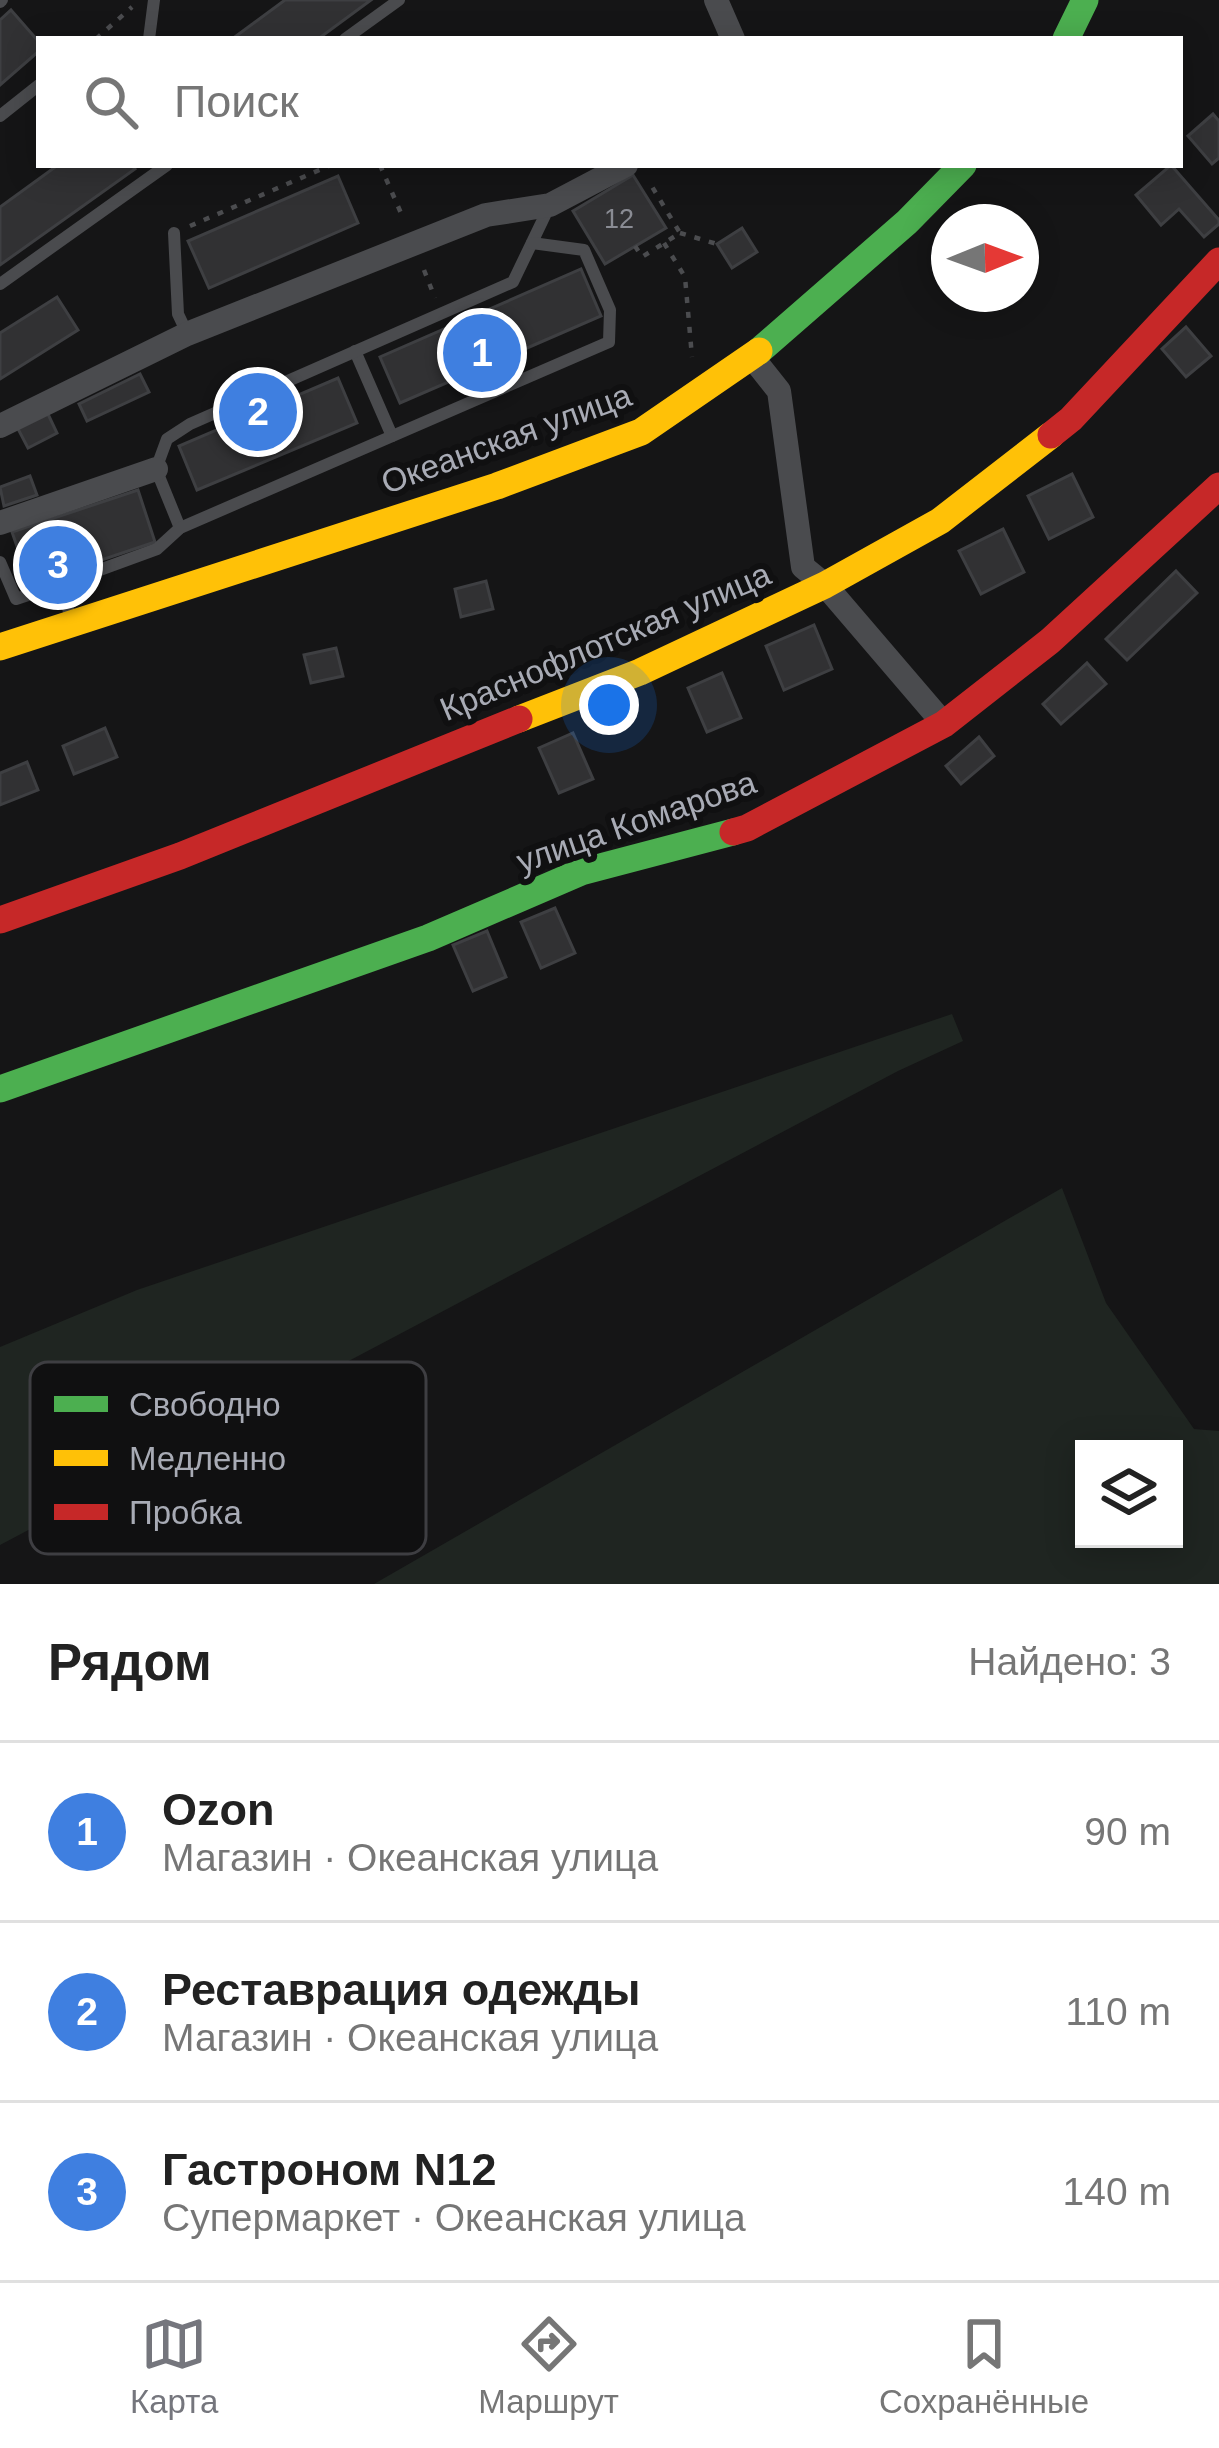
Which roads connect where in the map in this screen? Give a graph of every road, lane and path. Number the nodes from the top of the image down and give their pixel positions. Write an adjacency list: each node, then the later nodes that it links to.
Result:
1 (140, 0): 6 (path)
2 (154, 0): 7 (lane)
3 (399, 0): 8 (lane)
4 (1085, 0): 10 (street)
5 (716, 1): 9 (street)
6 (99, 36)
7 (149, 36)
8 (348, 36)
9 (733, 36)
10 (1067, 36)
11 (36, 87): 12 (lane)
12 (0, 116)
13 (163, 168): 28 (lane)
14 (324, 168): 20 (path)
15 (381, 168): 24 (path)
16 (620, 168): 19 (street)
17 (641, 168): 21 (path)
18 (961, 168): 32 (street, Океанская улица)
19 (550, 205): 22 (lane); 24 (street)
20 (174, 232): 30 (lane)
21 (680, 233): 23 (path); 25 (path)
22 (532, 243): 29 (lane); 35 (lane)
23 (664, 243): 26 (path); 33 (path)
24 (414, 244): 29 (path); 30 (street)
25 (717, 244)
26 (635, 246)
27 (1219, 261): 42 (street, Краснофлотская улица)
28 (0, 284)
29 (441, 313): 31 (lane)
30 (188, 334): 34 (street)
31 (355, 351): 35 (lane); 36 (lane)
32 (752, 357): 42 (street); 43 (street, Океанская улица)
33 (693, 372)
34 (0, 426)
35 (392, 436): 39 (lane)
36 (156, 469): 38 (street); 39 (lane)
37 (1219, 486): 45 (street, улица Комарова)
38 (0, 523)
39 (180, 528): 41 (lane)
40 (0, 562): 41 (lane)
41 (64, 583): 43 (lane)
42 (825, 585): 45 (street); 46 (street, Краснофлотская улица)
43 (71, 624): 44 (street, Океанская улица)
44 (0, 647)
45 (944, 724): 47 (street, улица Комарова)
46 (0, 920)
47 (0, 1089)

